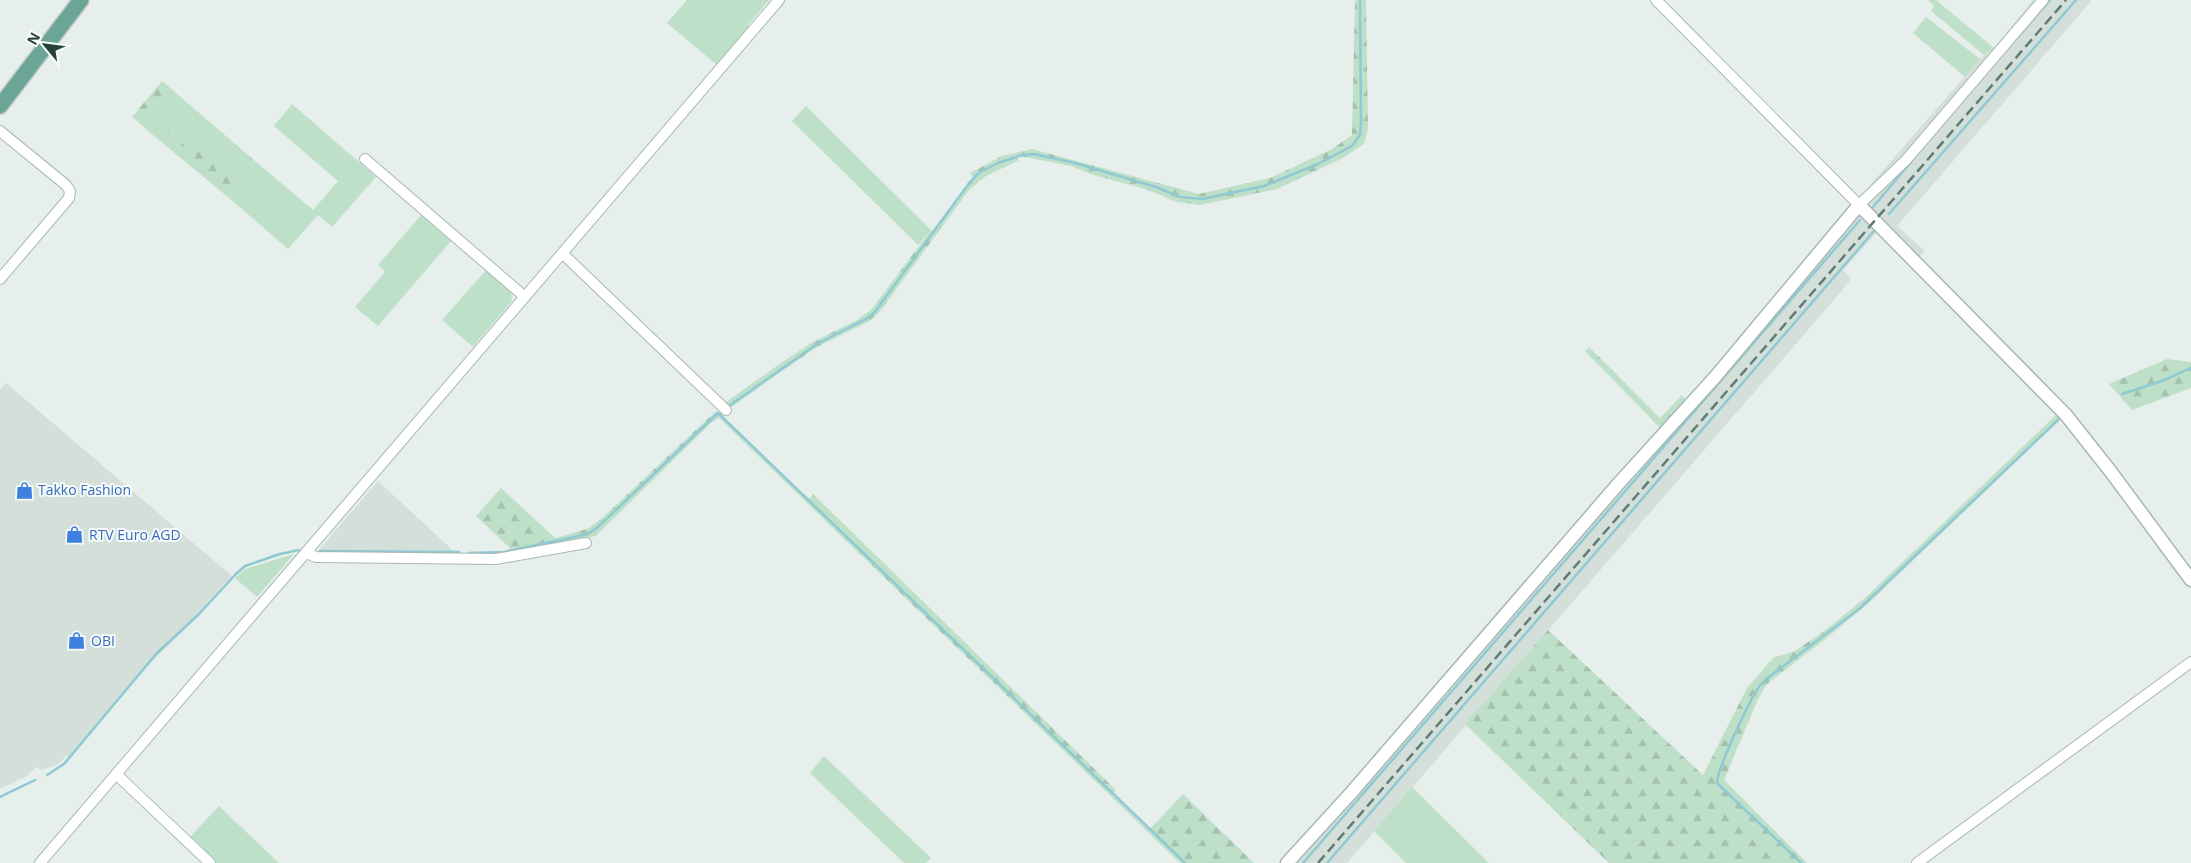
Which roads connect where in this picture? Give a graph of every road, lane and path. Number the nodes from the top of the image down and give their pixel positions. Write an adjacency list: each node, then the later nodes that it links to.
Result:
1 (81, 0): 5 (main road)
2 (779, 0): 9 (street)
3 (1656, 0): 8 (street)
4 (2042, 0): 8 (street)
5 (0, 106)
6 (0, 131): 10 (street)
7 (365, 159): 11 (street)
8 (1859, 205): 15 (street); 20 (street)
9 (563, 254): 11 (street); 12 (street)
10 (0, 279)
11 (525, 297): 14 (street)
12 (726, 410)
13 (586, 543): 14 (street)
14 (306, 553): 17 (street)
15 (2191, 580)
16 (2191, 662): 21 (street)
17 (116, 774): 18 (street); 19 (street)
18 (40, 863)
19 (210, 863)
20 (1287, 863)
21 (1916, 863)

